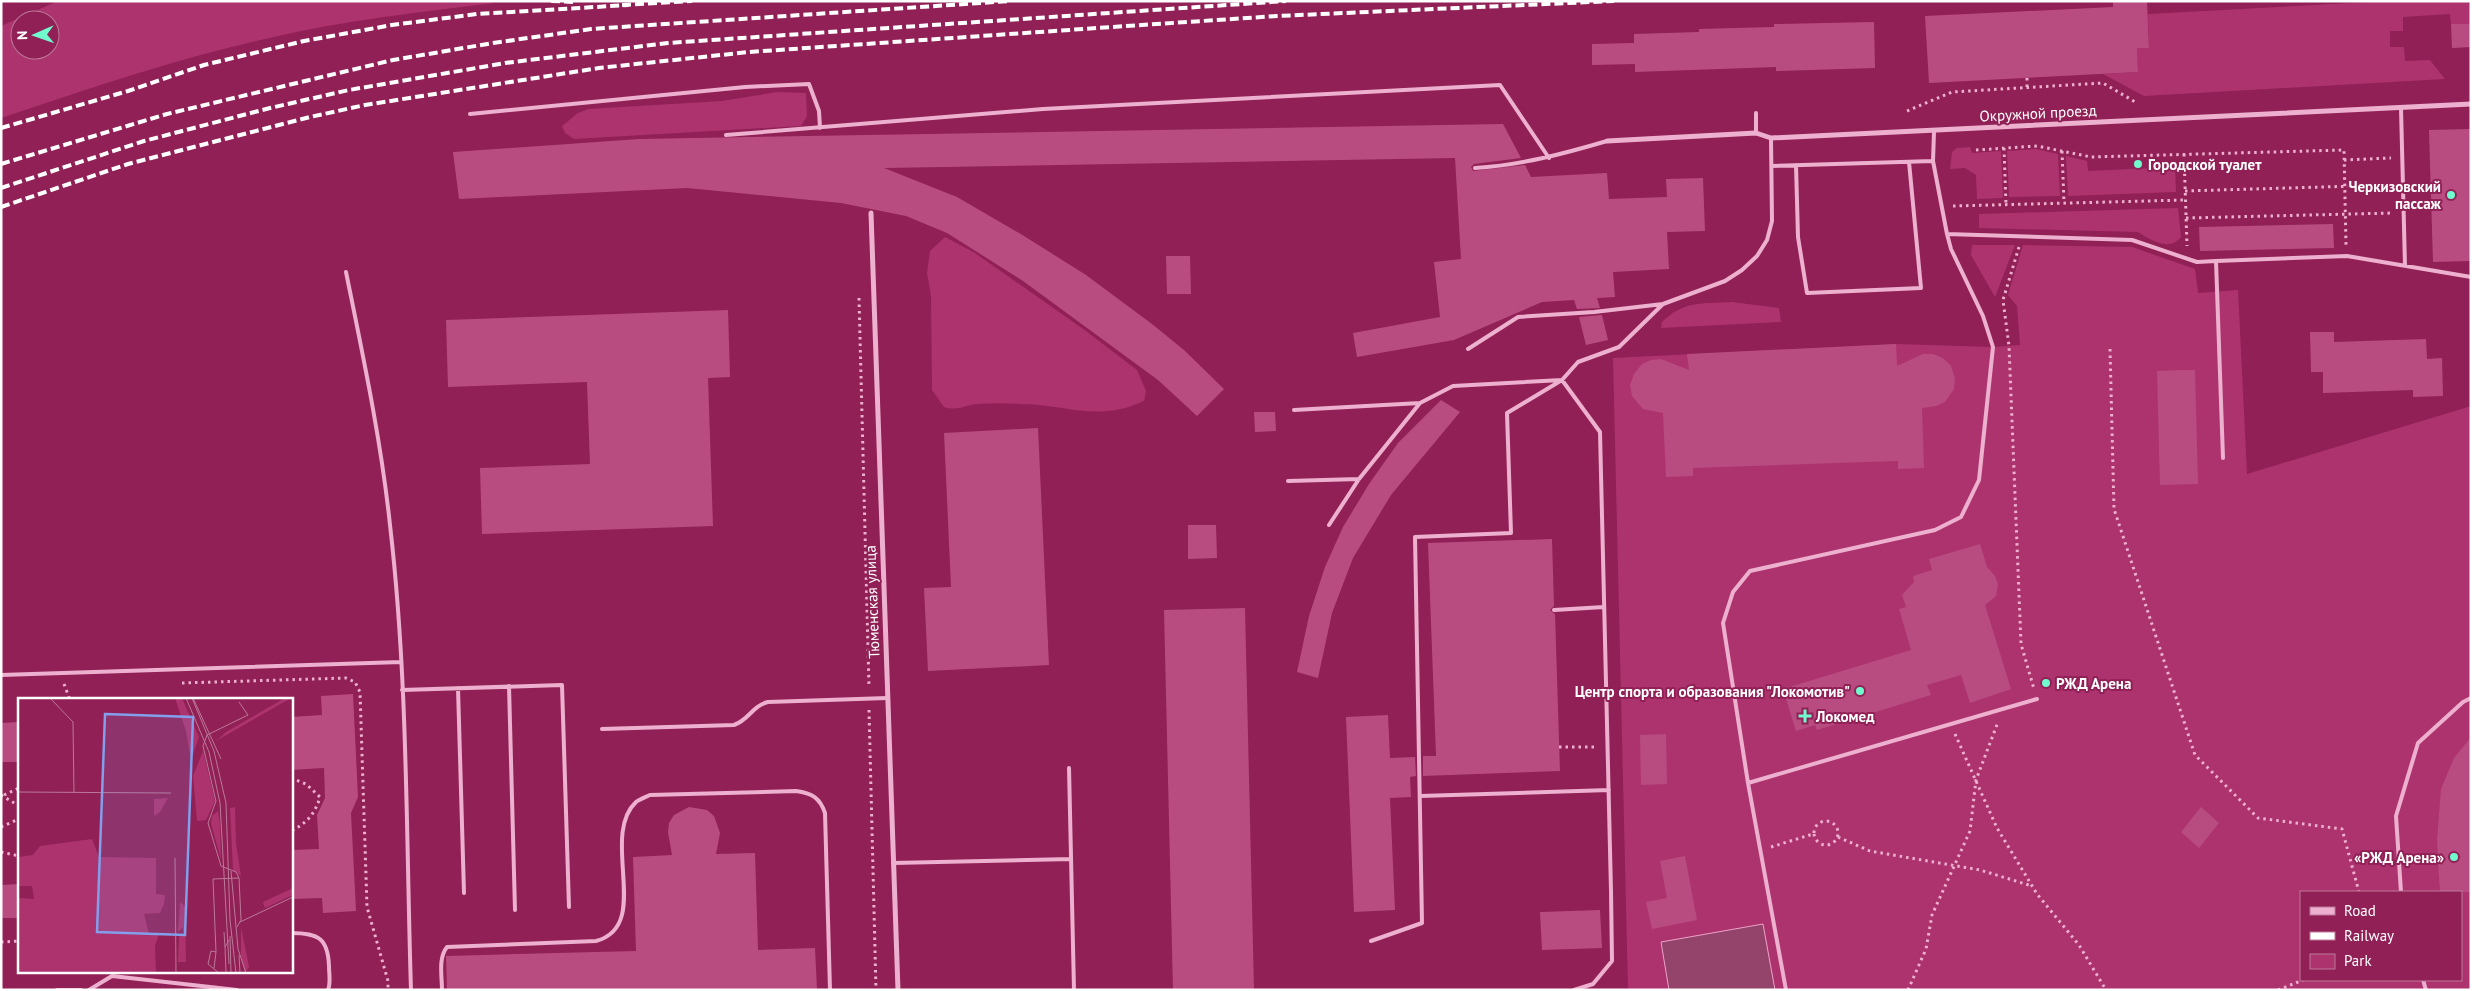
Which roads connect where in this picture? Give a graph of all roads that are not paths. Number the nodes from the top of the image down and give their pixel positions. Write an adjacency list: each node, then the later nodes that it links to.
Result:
1 (2471, 104): 2 (street, Окружной проезд)
2 (2400, 108): 6 (street, Окружной проезд); 20 (lane)
3 (1756, 113): 7 (lane)
4 (470, 114): 5 (lane)
5 (820, 128): 8 (lane); 11 (lane)
6 (1934, 132): 9 (street, Окружной проезд); 12 (lane)
7 (1756, 134): 9 (street, Окружной проезд); 10 (street, Окружной проезд)
8 (726, 135)
9 (1771, 138): 15 (lane)
10 (1607, 142): 11 (lane)
11 (1549, 158): 16 (lane)
12 (1934, 161): 13 (lane); 18 (lane)
13 (1909, 162): 14 (lane); 14 (lane)
14 (1796, 165): 15 (lane)
15 (1772, 166): 23 (lane)
16 (1476, 168)
17 (871, 213): 39 (street, Тюменская улица)
18 (1947, 234): 19 (lane); 44 (lane)
19 (2216, 261): 20 (lane); 28 (lane)
20 (2405, 266): 22 (lane)
21 (346, 272): 34 (lane)
22 (2471, 276)
23 (1663, 304): 24 (lane); 25 (lane)
24 (1468, 349)
25 (1562, 380): 26 (lane); 32 (lane); 46 (lane)
26 (1420, 404): 27 (lane); 29 (lane)
27 (1294, 410)
28 (2223, 458)
29 (1359, 479): 30 (lane); 31 (lane)
30 (1288, 481)
31 (1329, 525)
32 (1604, 607): 33 (lane); 45 (lane)
33 (1554, 610)
34 (401, 662): 35 (lane); 38 (lane)
35 (1, 675)
36 (508, 686): 37 (lane); 51 (lane); 52 (lane)
37 (458, 688): 38 (lane); 50 (lane)
38 (402, 690): 62 (lane)
39 (887, 698): 42 (lane); 48 (street, Тюменская улица)
40 (2471, 698): 49 (lane)
41 (2037, 699): 44 (lane)
42 (602, 729)
43 (1070, 768): 47 (lane)
44 (1748, 783): 68 (lane)
45 (1609, 790): 46 (lane); 67 (lane)
46 (1420, 796): 54 (lane)
47 (1071, 859): 48 (lane); 66 (lane)
48 (894, 862): 65 (street, Тюменская улица)
49 (2401, 891)
50 (464, 893)
51 (569, 907)
52 (515, 910)
53 (292, 934): 61 (lane)
54 (1371, 941)
55 (115, 974): 56 (lane)
56 (112, 976): 59 (lane); 60 (lane)
57 (57, 990): 58 (lane)
58 (81, 990)
59 (89, 990)
60 (237, 990)
61 (328, 990)
62 (411, 990)
63 (442, 990): 64 (lane)
64 (830, 990)
65 (898, 990)
66 (1074, 990)
67 (1574, 990)
68 (1786, 990)

